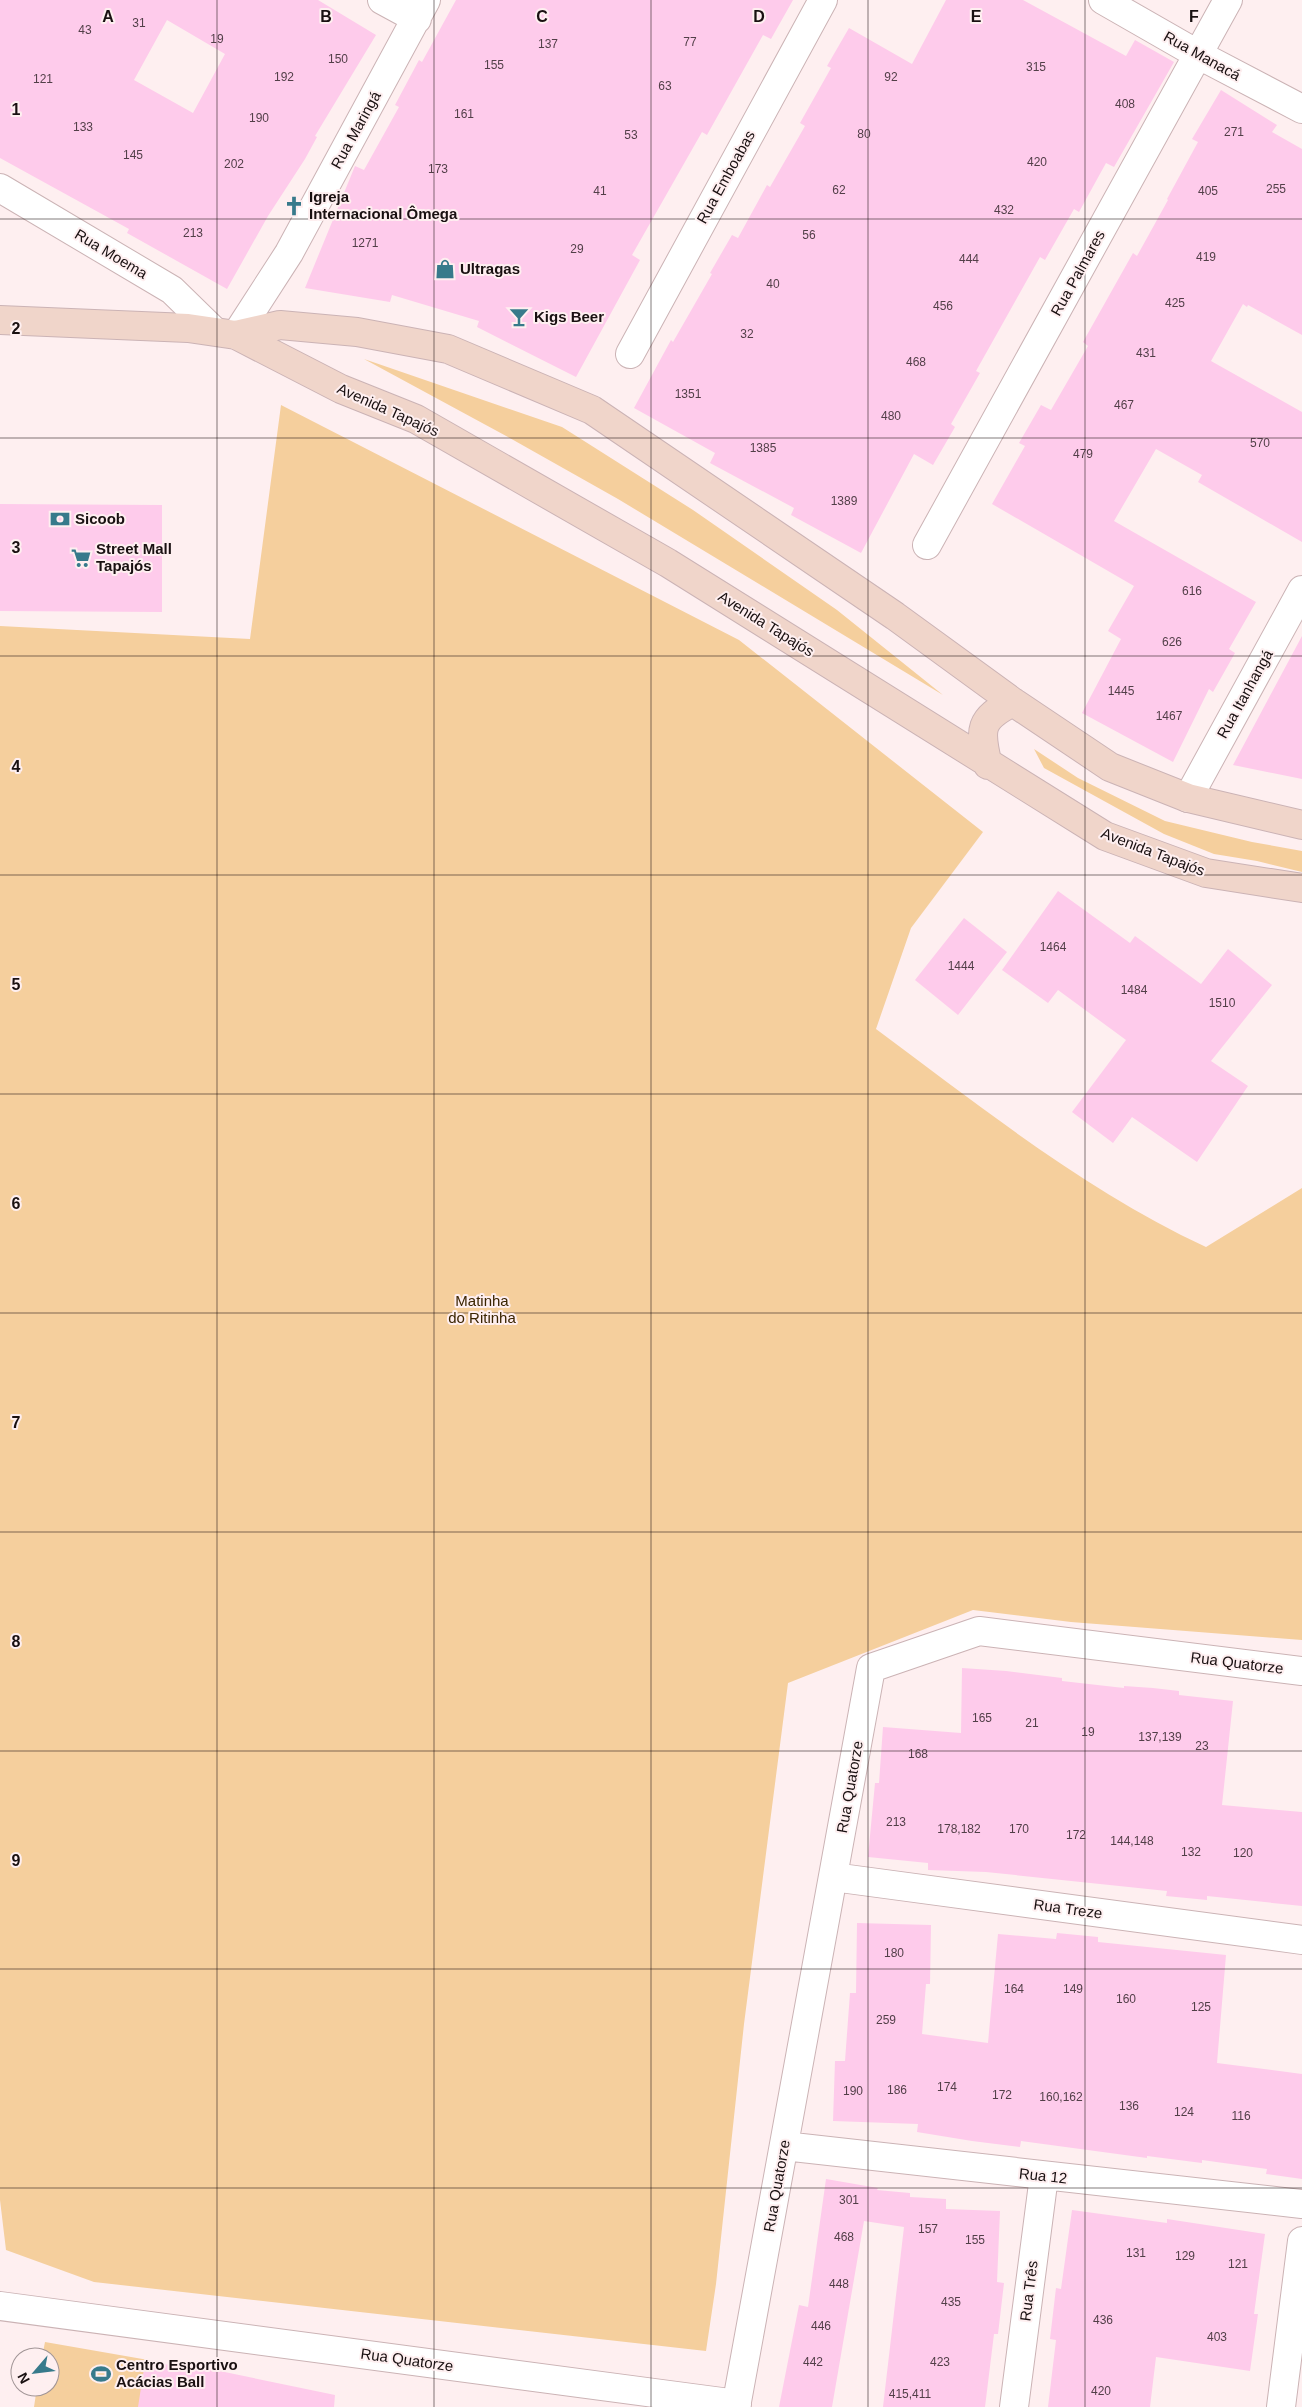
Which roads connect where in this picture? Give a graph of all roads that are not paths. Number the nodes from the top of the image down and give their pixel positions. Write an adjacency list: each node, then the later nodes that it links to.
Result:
1 (382, 0): 5 (street)
2 (823, 0): 11 (street, Rua Emboabas)
3 (1103, 0): 6 (street, Rua Manacá)
4 (1228, 0): 6 (street, Rua Palmares)
5 (421, 9): 10 (street, Rua Maringá)
6 (1199, 55): 7 (street, Rua Manacá); 12 (street, Rua Palmares)
7 (1302, 109)
8 (0, 188): 10 (street, Rua Moema)
9 (0, 320): 10 (main road, Avenida Tapajós)
10 (225, 333): 14 (main road, Avenida Tapajós); 15 (main road, Avenida Tapajós)
11 (630, 354)
12 (927, 545)
13 (1302, 590): 16 (street, Rua Itanhangá)
14 (1013, 702): 15 (main road); 16 (main road, Avenida Tapajós)
15 (988, 764): 18 (main road, Avenida Tapajós)
16 (1188, 798): 17 (main road, Avenida Tapajós)
17 (1302, 825)
18 (1302, 888)
19 (1302, 1672): 20 (street, Rua Quatorze)
20 (833, 1878): 21 (street, Rua Treze); 22 (street, Rua Quatorze)
21 (1302, 1940)
22 (784, 2146): 23 (street, Rua 12); 27 (street, Rua Quatorze)
23 (1044, 2176): 24 (street, Rua 12); 28 (street, Rua Três)
24 (1302, 2204)
25 (1302, 2241): 29 (street)
26 (0, 2306): 27 (street, Rua Quatorze)
27 (737, 2406)
28 (1014, 2407)
29 (1281, 2407)

